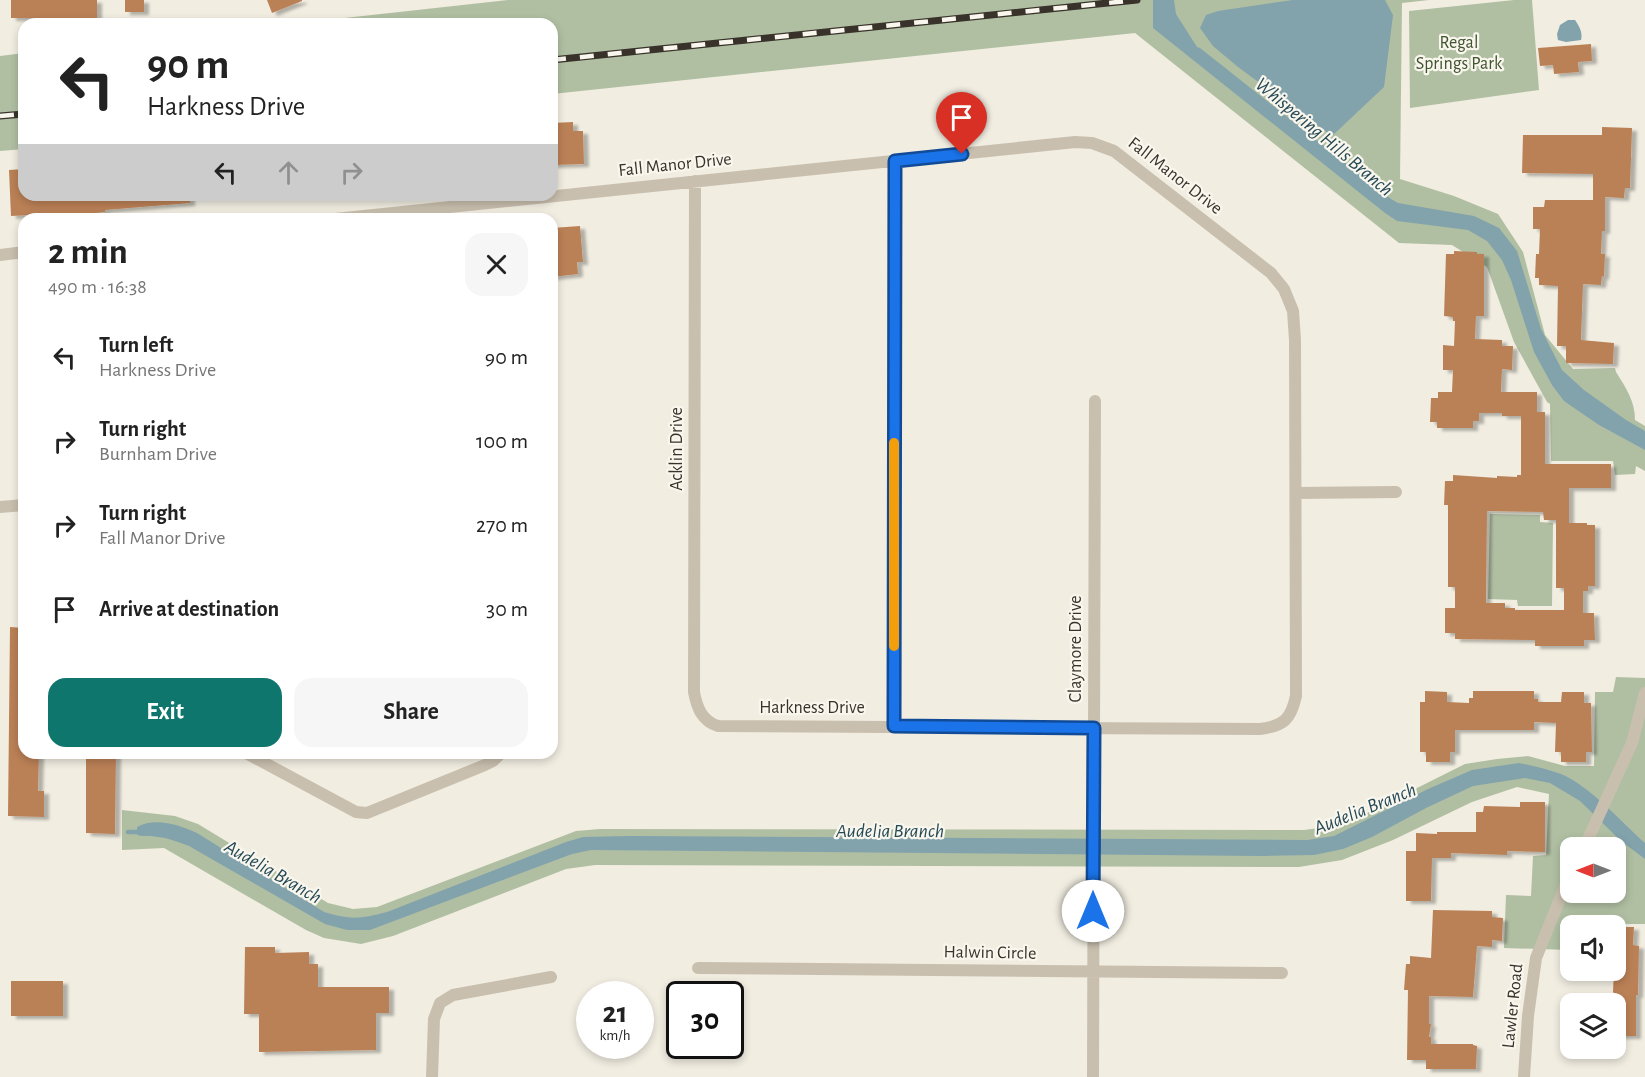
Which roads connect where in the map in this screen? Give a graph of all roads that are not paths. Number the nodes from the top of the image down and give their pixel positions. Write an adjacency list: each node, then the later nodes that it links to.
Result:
1 (895, 161): 2 (street, Fall Manor Drive); 10 (street, Fall Manor Drive); 16 (street)
2 (695, 181): 3 (street, Fall Manor Drive); 14 (street, Acklin Drive)
3 (558, 195)
4 (505, 201): 5 (street, Fall Manor Drive)
5 (391, 213)
6 (18, 253): 7 (street)
7 (0, 255)
8 (1095, 401): 17 (street, Claymore Drive)
9 (1396, 492): 10 (street)
10 (1296, 493): 15 (street, Fall Manor Drive)
11 (18, 506): 12 (street)
12 (0, 507)
13 (1645, 693): 20 (street)
14 (702, 716): 16 (street, Harkness Drive)
15 (1283, 722): 17 (street, Harkness Drive)
16 (894, 726): 17 (street, Harkness Drive)
17 (1094, 728): 23 (street, Claymore Drive)
18 (257, 759): 19 (street)
19 (495, 759)
20 (1589, 837)
21 (1560, 899): 28 (street, Lawler Road)
22 (698, 968): 23 (street, Halwin Circle)
23 (1093, 972): 24 (street, Halwin Circle); 27 (street, Claymore Drive)
24 (1282, 973)
25 (551, 977): 26 (street)
26 (432, 1077)
27 (1093, 1077)
28 (1524, 1077)

